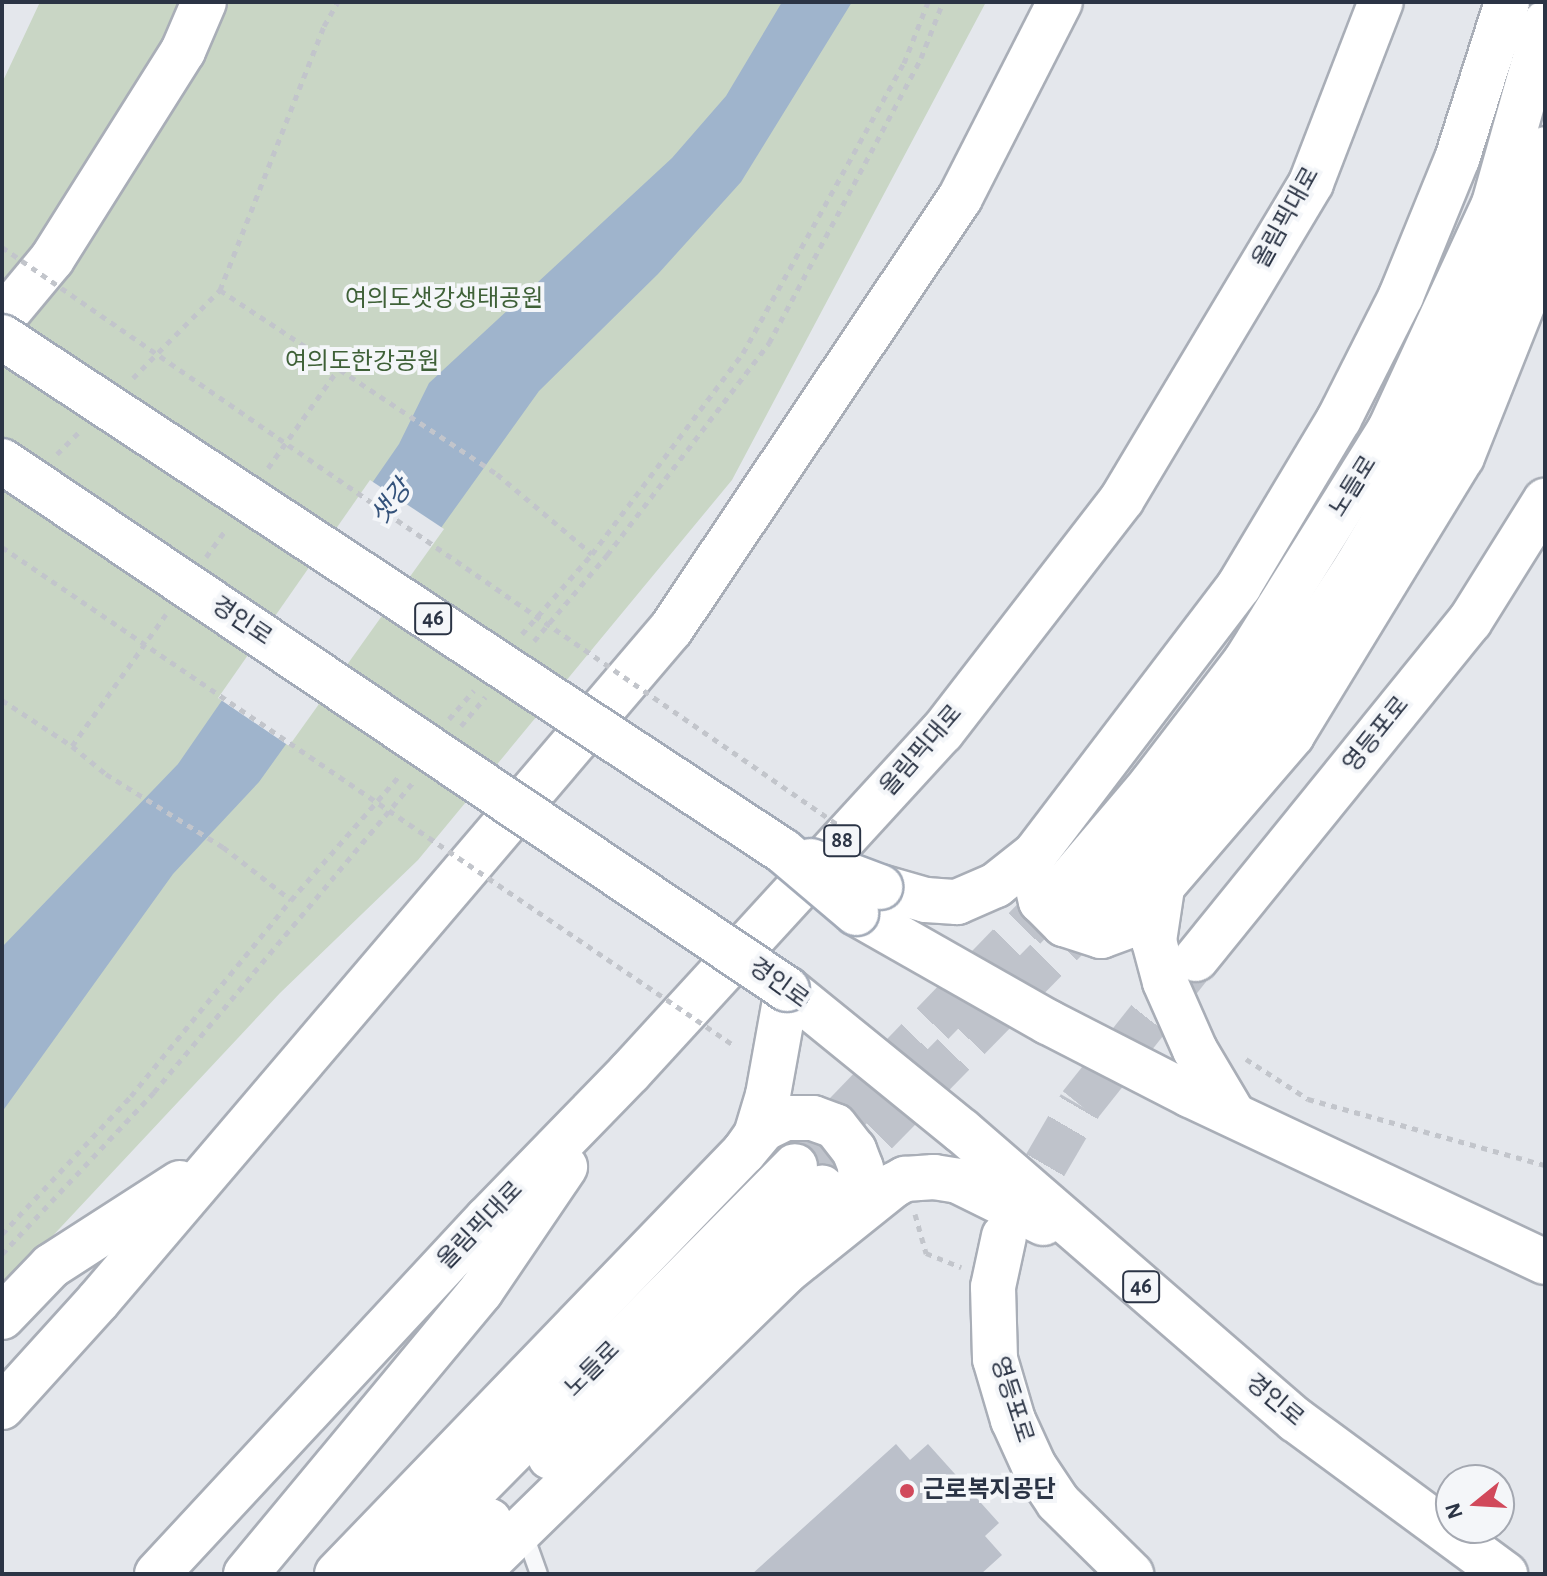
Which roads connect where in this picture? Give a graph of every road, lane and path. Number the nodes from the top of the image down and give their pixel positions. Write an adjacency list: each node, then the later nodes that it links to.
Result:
1 (204, 2): 10 (main road)
2 (338, 2): 16 (path)
3 (1060, 2): 30 (main road)
4 (1381, 2): 27 (main road, 올림픽대로 / 88)
5 (1507, 2): 19 (main road)
6 (1545, 23): 7 (main road, 노들로)
7 (1545, 149)
8 (2, 247): 18 (path, bridge)
9 (1545, 248): 20 (main road)
10 (2, 320): 12 (main road, bridge)
11 (2, 337): 12 (main road, 46, bridge)
12 (60, 372): 22 (main road, 46, bridge)
13 (2, 461): 24 (main road, 경인로 / 46, bridge)
14 (1545, 501): 23 (main road, 영등포로)
15 (2, 547): 25 (path, bridge)
16 (592, 554)
17 (72, 746): 21 (path)
18 (859, 839)
19 (1035, 854): 20 (main road); 22 (main road)
20 (1162, 888): 28 (main road)
21 (291, 900)
22 (868, 900): 28 (main road, 46)
23 (1196, 959)
24 (787, 989): 29 (main road); 35 (main road, 경인로 / 46)
25 (732, 1044)
26 (1248, 1061): 31 (path)
27 (630, 1072): 41 (main road, 올림픽대로 / 88); 42 (main road)
28 (1233, 1114): 37 (main road, 46)
29 (744, 1152): 32 (main road); 43 (main road)
30 (215, 1160): 38 (main road); 39 (main road)
31 (1545, 1165)
32 (821, 1192): 35 (main road); 40 (main road); 44 (main road, 노들로); 45 (main road, 노들로)
33 (913, 1209): 36 (path)
34 (1004, 1236): 48 (main road, 영등포로)
35 (1099, 1251): 49 (main road, 경인로 / 46)
36 (926, 1253)
37 (1545, 1262)
38 (2, 1317)
39 (2, 1407)
40 (522, 1525): 46 (main road); 47 (lane)
41 (157, 1574)
42 (246, 1574)
43 (337, 1574)
44 (391, 1574)
45 (438, 1574)
46 (476, 1574)
47 (539, 1574)
48 (1131, 1574)
49 (1505, 1574)

